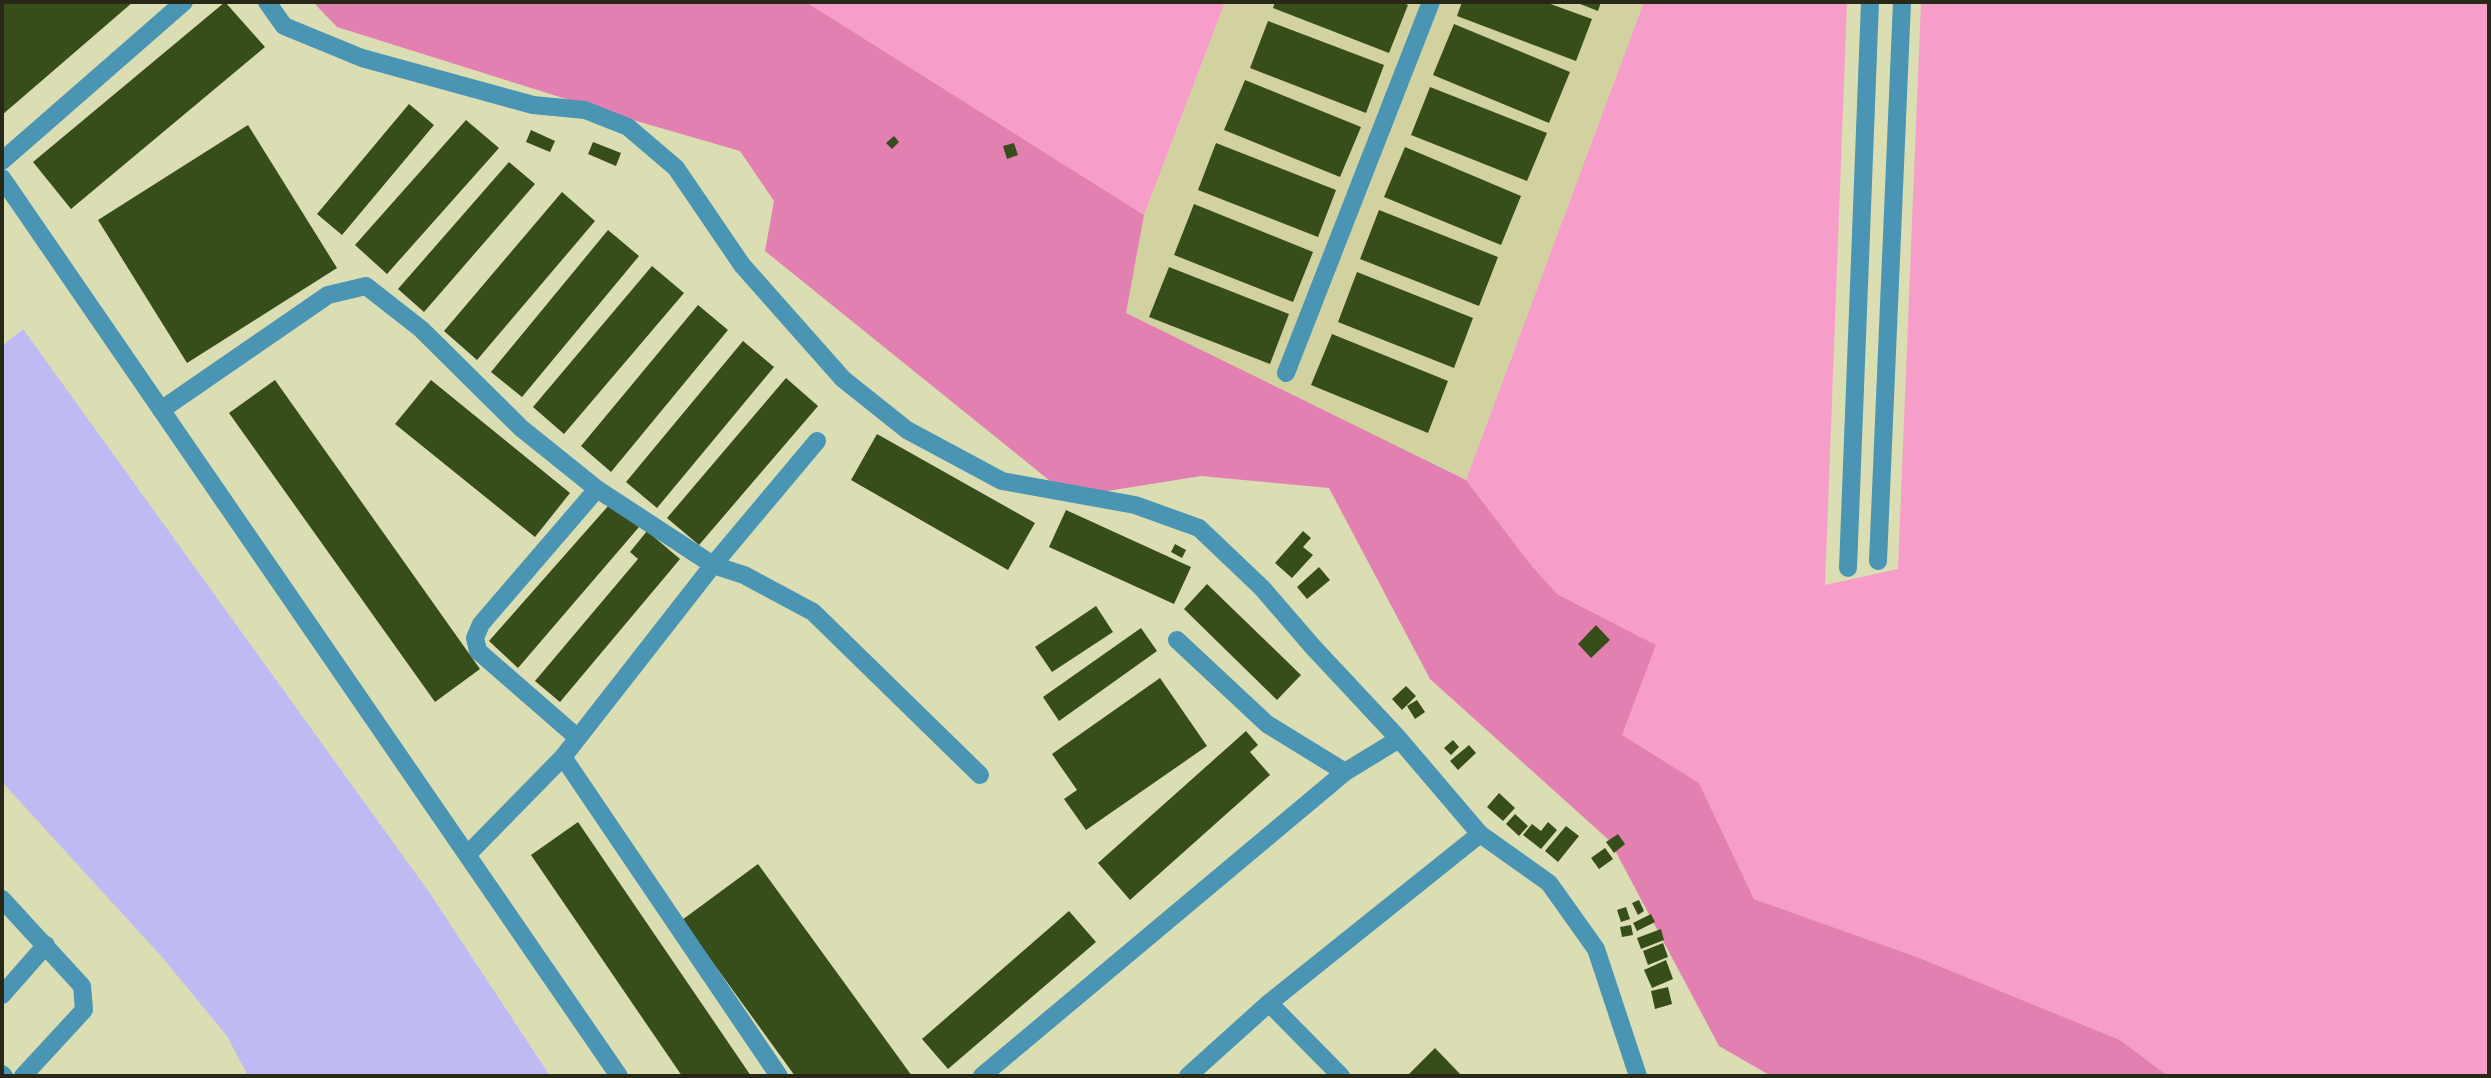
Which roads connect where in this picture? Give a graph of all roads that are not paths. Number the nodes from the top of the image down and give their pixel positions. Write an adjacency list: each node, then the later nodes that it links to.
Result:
1 (184, 2): 6 (street)
2 (267, 2): 17 (street)
3 (1431, 2): 8 (street)
4 (1870, 2): 14 (street)
5 (1902, 2): 12 (street)
6 (2, 161)
7 (2, 178): 9 (street)
8 (1286, 373)
9 (161, 410): 11 (street); 22 (street)
10 (817, 441): 13 (street)
11 (597, 489): 13 (street); 16 (street)
12 (1878, 561)
13 (713, 565): 16 (street); 20 (street)
14 (1849, 568)
15 (1177, 640): 19 (street)
16 (578, 738): 18 (street)
17 (1399, 740): 19 (street); 21 (street)
18 (563, 757): 22 (street); 29 (street)
19 (1345, 772): 30 (street)
20 (980, 775)
21 (1480, 834): 26 (street); 33 (street)
22 (467, 855): 28 (street)
23 (3, 904): 24 (street)
24 (46, 946): 25 (street); 27 (street)
25 (2, 995)
26 (1269, 1003): 31 (street); 32 (street)
27 (23, 1076)
28 (619, 1076)
29 (779, 1076)
30 (982, 1076)
31 (1188, 1076)
32 (1342, 1076)
33 (1638, 1076)

